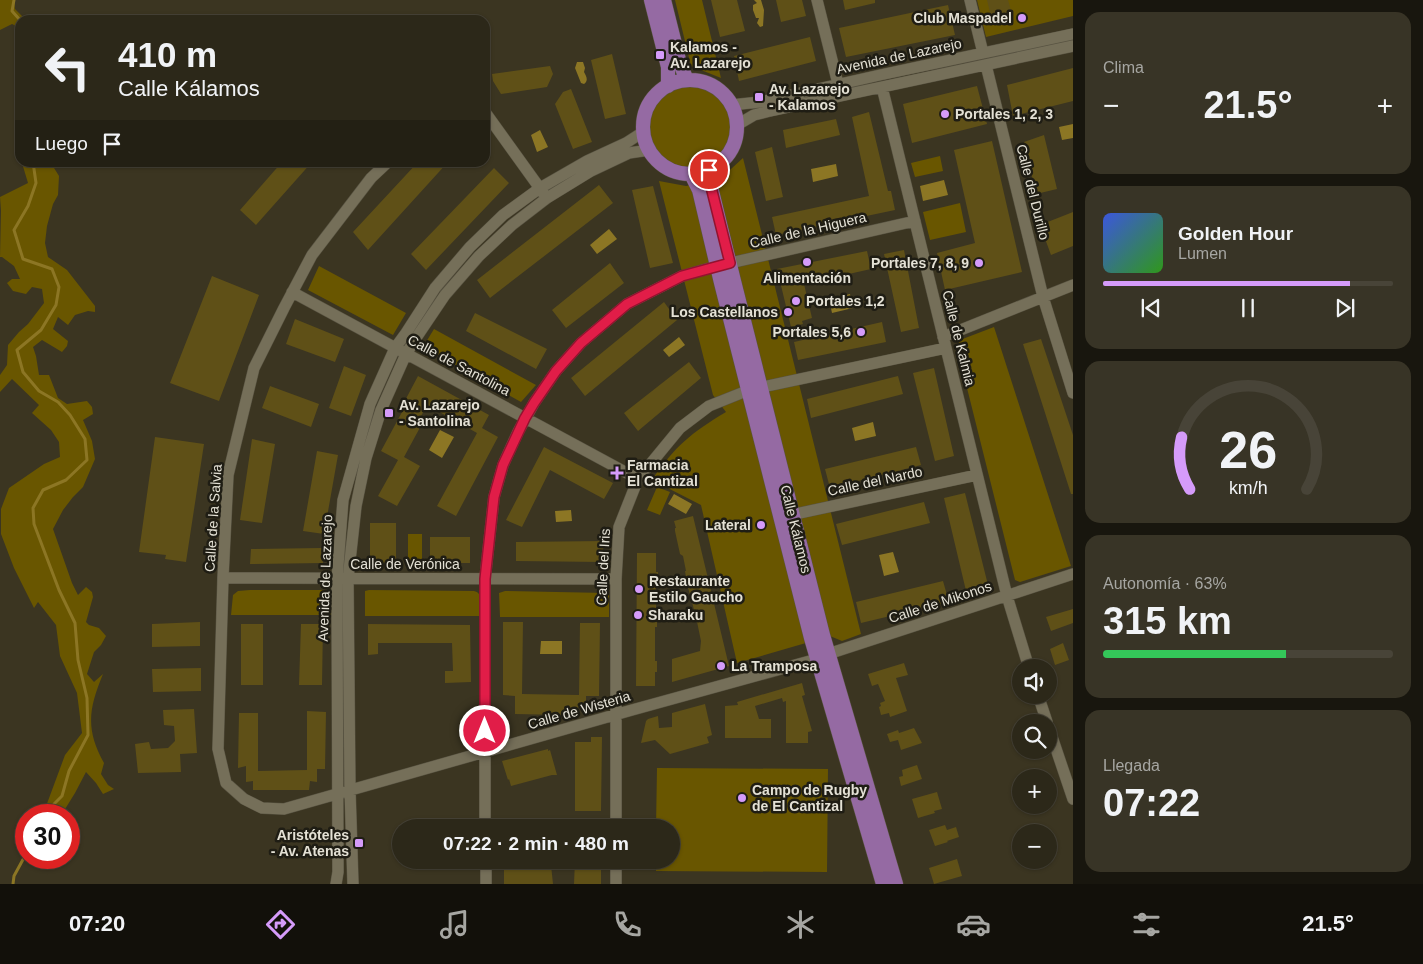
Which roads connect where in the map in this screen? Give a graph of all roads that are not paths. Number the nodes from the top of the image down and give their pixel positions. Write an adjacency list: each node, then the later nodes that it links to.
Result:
1 (651, 0): 11 (main road)
2 (664, 0): 9 (main road)
3 (817, 0): 10 (street)
4 (970, 0): 7 (street)
5 (1073, 34): 7 (street, Avenida de Lazarejo)
6 (1073, 46): 8 (street, Avenida de Lazarejo)
7 (983, 53): 10 (street, Avenida de Lazarejo)
8 (986, 65): 12 (street, Avenida de Lazarejo); 27 (street, Calle del Durillo)
9 (687, 80): 11 (main road); 13 (main road)
10 (838, 84): 13 (street, Avenida de Lazarejo)
11 (668, 86): 16 (main road)
12 (882, 87): 15 (street, Avenida de Lazarejo); 23 (street, Calle de Kalmia)
13 (731, 105): 15 (main road)
14 (490, 119): 21 (street)
15 (736, 125): 19 (main road)
16 (643, 132): 17 (main road); 21 (street, Avenida de Lazarejo)
17 (649, 150): 20 (main road); 22 (street, Avenida de Lazarejo)
18 (382, 167): 26 (street, Calle de la Salvia)
19 (709, 170): 20 (main road); 24 (main road, Calle Kálamos)
20 (691, 174): 24 (main road, Calle Kálamos)
21 (540, 188): 22 (street); 29 (street, Avenida de Lazarejo)
22 (547, 198): 30 (street, Avenida de Lazarejo)
23 (915, 222): 24 (street, Calle de la Higuera); 28 (street, Calle de Kalmia)
24 (723, 264): 31 (main road, Calle Kálamos); 33 (street, Calle de la Higuera)
25 (1073, 285): 27 (street, Calle del Iris)
26 (292, 292): 29 (street, Calle de Santolina); 38 (street, Calle de la Salvia)
27 (1043, 296): 28 (street, Calle del Iris); 32 (street, Calle del Durillo)
28 (944, 343): 31 (street, Calle del Iris); 34 (street, Calle de Kalmia)
29 (395, 348): 30 (street, Calle de Santolina); 39 (street, Avenida de Lazarejo)
30 (406, 354): 33 (street, Calle de Santolina); 39 (street, Avenida de Lazarejo)
31 (755, 389): 35 (street, Calle del Iris); 36 (main road, Calle Kálamos)
32 (1073, 393)
33 (525, 418): 35 (street, Calle de Santolina); 40 (street, Calle de la Higuera)
34 (977, 475): 36 (street, Calle del Nardo); 42 (street, Calle de Kalmia)
35 (638, 479): 41 (street, Calle del Iris)
36 (786, 516): 43 (main road, Calle Kálamos)
37 (1073, 574): 42 (street, Calle de Mikonos)
38 (223, 578): 39 (street, Calle de Verónica); 50 (street, Calle de la Salvia)
39 (342, 579): 40 (street, Calle de Verónica); 49 (street, Avenida de Lazarejo); 50 (street, Avenida de Lazarejo)
40 (485, 579): 41 (street, Calle de Verónica); 47 (street, Calle de la Higuera)
41 (616, 580): 45 (street, Calle del Iris)
42 (1008, 596): 43 (street, Calle de Mikonos); 44 (street, Calle de Kalmia)
43 (823, 657): 45 (street, Calle de Wisteria); 60 (main road, Calle Kálamos); 61 (main road, Calle Kálamos)
44 (1026, 659)
45 (616, 715): 47 (street, Calle de Wisteria); 53 (street, Calle del Iris)
46 (1057, 749): 48 (street)
47 (485, 752): 49 (street, Calle de Wisteria); 52 (street, Calle de la Higuera)
48 (1071, 787): 51 (street)
49 (350, 790): 50 (street, Calle de la Salvia); 57 (street, Avenida de Lazarejo)
50 (337, 794): 56 (street, Avenida de Lazarejo)
51 (1073, 799)
52 (486, 819)
53 (616, 819)
54 (486, 869): 58 (street)
55 (616, 869): 59 (street)
56 (336, 884)
57 (353, 884)
58 (486, 884)
59 (616, 884)
60 (883, 884)
61 (896, 884)

